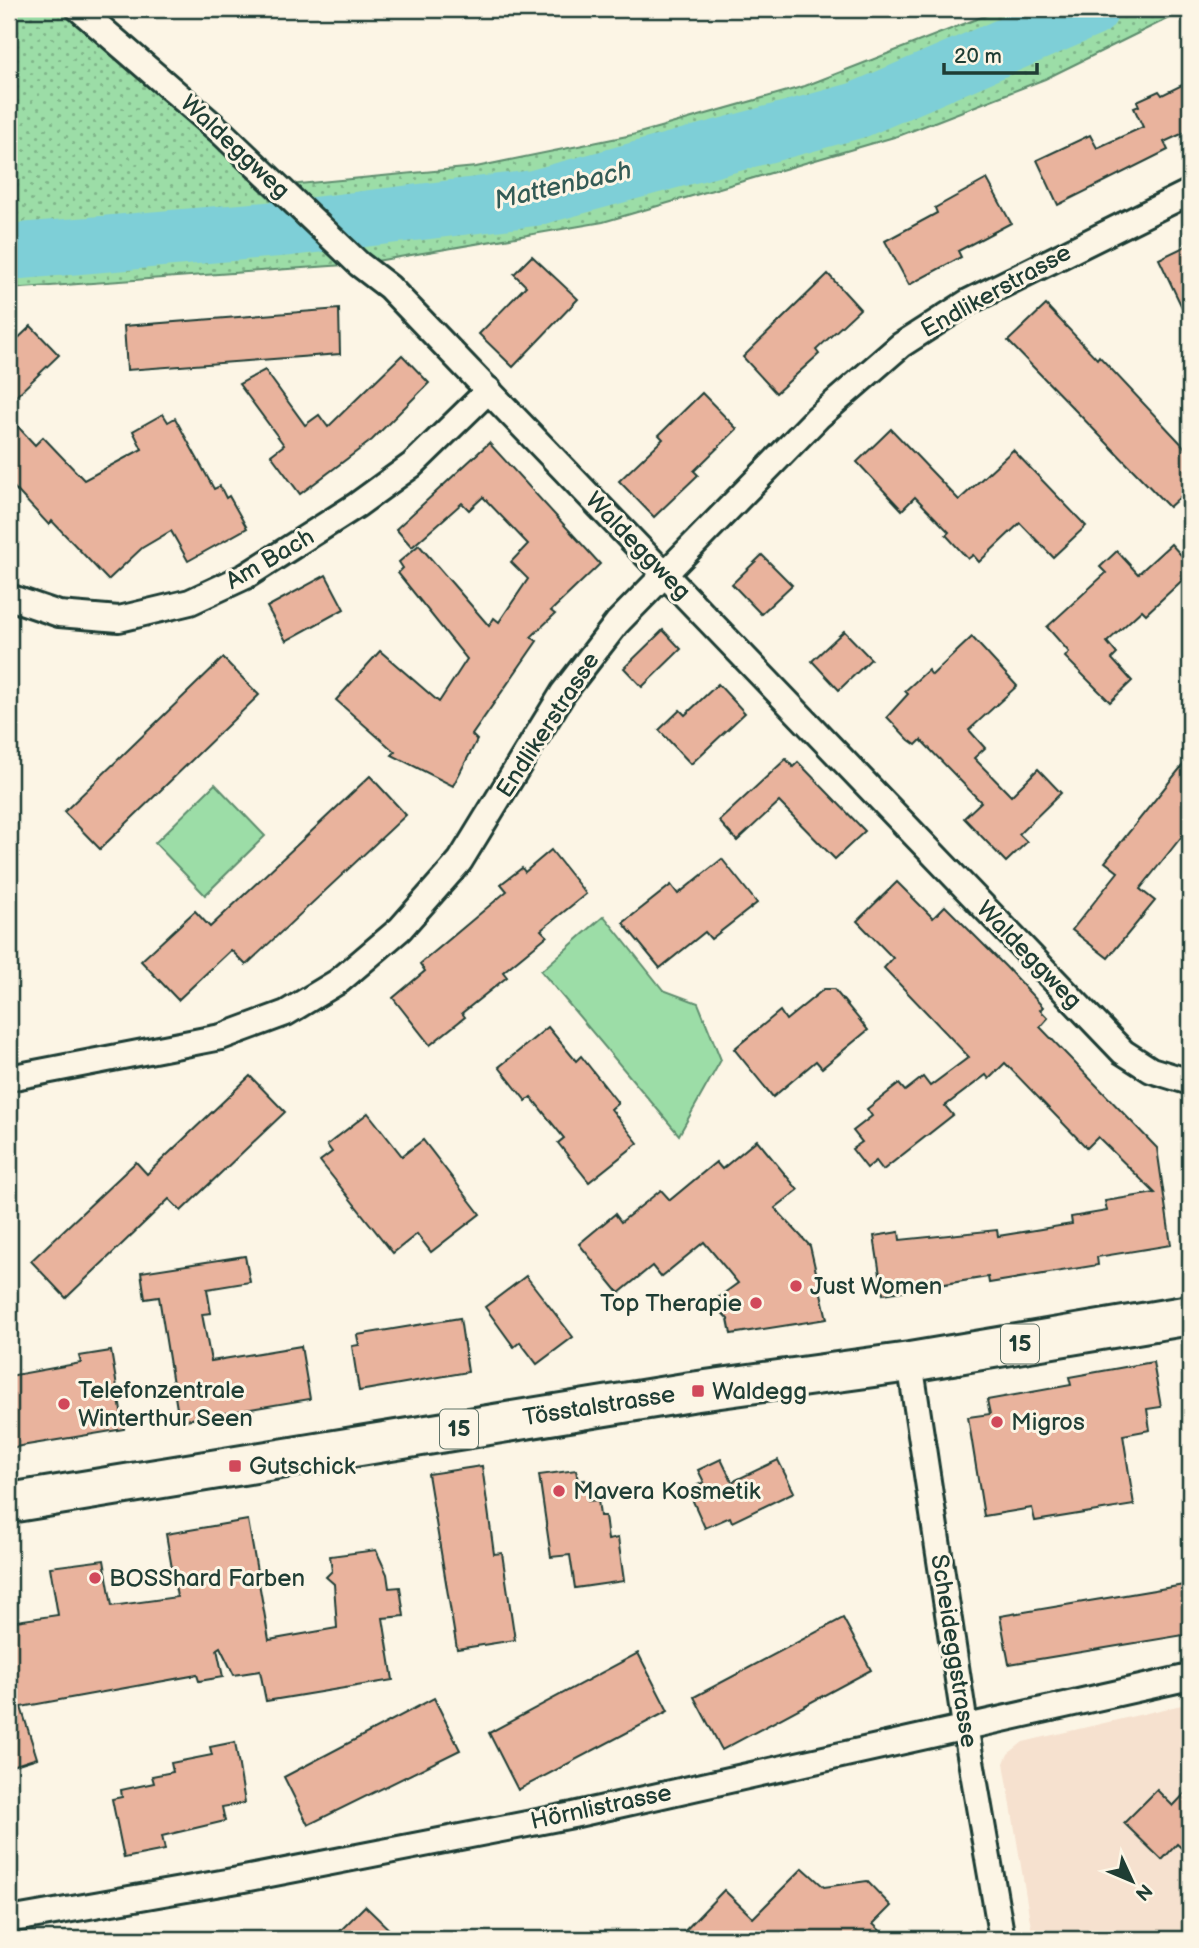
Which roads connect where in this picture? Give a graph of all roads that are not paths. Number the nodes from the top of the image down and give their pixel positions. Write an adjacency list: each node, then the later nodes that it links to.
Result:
1 (79, 9): 3 (street, Waldeggweg)
2 (1190, 192): 4 (street, Endlikerstrasse)
3 (489, 390): 4 (street, Waldeggweg); 5 (street, Am Bach)
4 (666, 575): 6 (street, Endlikerstrasse); 7 (street, Waldeggweg)
5 (9, 597)
6 (9, 1078)
7 (1190, 1082)
8 (1190, 1315): 9 (main road, Tösstalstrasse / 15)
9 (910, 1362): 10 (main road, Tösstalstrasse / 15); 12 (street, Scheideggstrasse)
10 (9, 1503)
11 (1190, 1677): 12 (street, Hörnlistrasse)
12 (965, 1726): 13 (street, Hörnlistrasse); 14 (street, Scheideggstrasse)
13 (9, 1920)
14 (1002, 1939)

